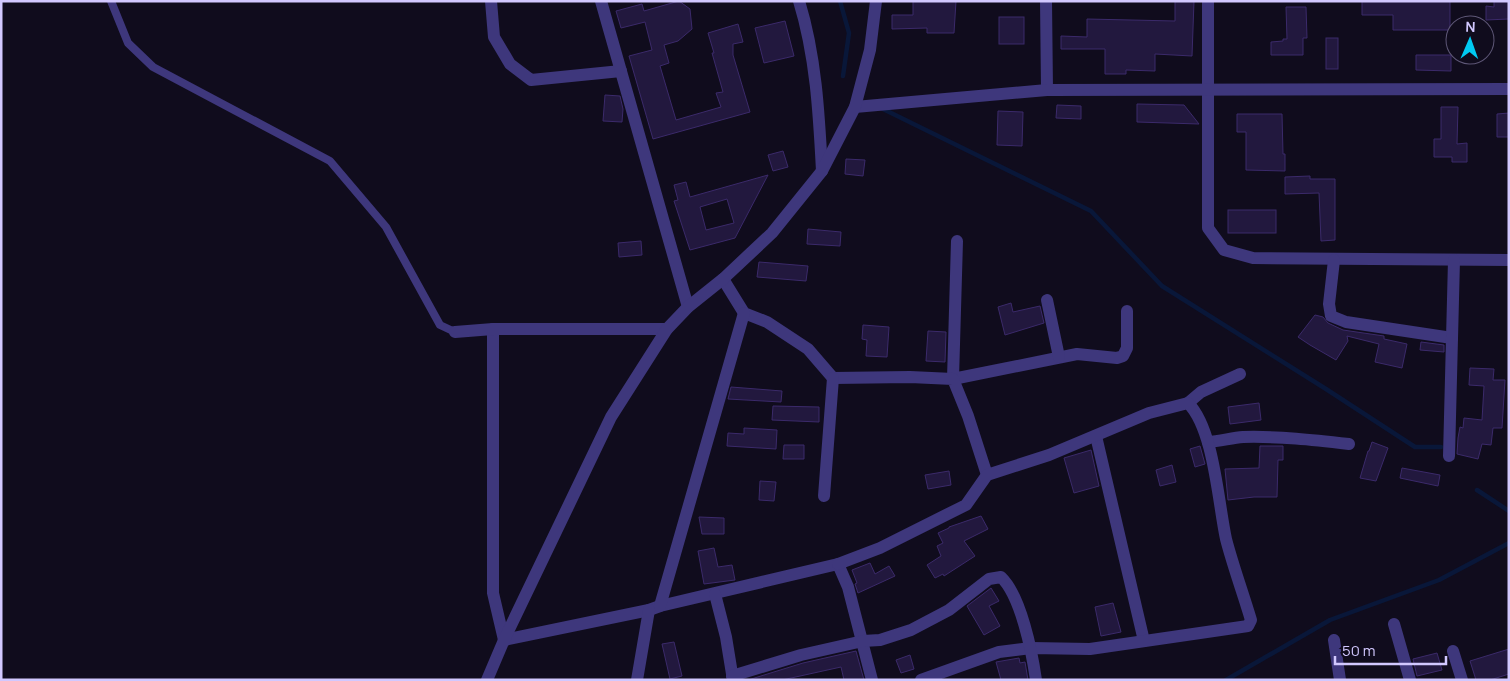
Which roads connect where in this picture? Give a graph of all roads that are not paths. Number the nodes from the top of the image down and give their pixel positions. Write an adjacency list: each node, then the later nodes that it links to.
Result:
1 (112, 1): 25 (lane)
2 (491, 1): 8 (street)
3 (601, 1): 8 (street)
4 (799, 1): 13 (street)
5 (876, 1): 12 (street)
6 (1046, 1): 10 (street)
7 (1208, 1): 11 (street)
8 (621, 70): 20 (street)
9 (1509, 89): 11 (street)
10 (1047, 90): 11 (street); 12 (street)
11 (1208, 90): 15 (street)
12 (855, 107): 13 (street)
13 (822, 171): 18 (street)
14 (957, 241): 30 (street)
15 (1334, 260): 16 (street); 26 (street)
16 (1454, 260): 17 (street); 26 (street)
17 (1509, 260)
18 (723, 279): 20 (street); 22 (street)
19 (1047, 300): 27 (street)
20 (688, 306): 24 (street)
21 (1127, 311): 27 (street)
22 (744, 313): 29 (street); 40 (street)
23 (493, 329): 24 (street); 25 (street); 42 (street)
24 (667, 329): 42 (street)
25 (455, 332)
26 (1452, 338): 35 (street)
27 (1059, 357): 30 (street)
28 (1240, 374): 31 (street)
29 (833, 378): 30 (street); 37 (street)
30 (953, 379): 36 (street)
31 (1188, 403): 32 (street); 33 (street)
32 (1096, 436): 36 (street); 45 (street)
33 (1208, 442): 34 (street); 45 (street)
34 (1349, 444)
35 (1449, 456)
36 (986, 475): 38 (street)
37 (824, 496)
38 (838, 564): 39 (street); 44 (street)
39 (715, 594): 40 (street); 48 (street)
40 (655, 608): 42 (street); 50 (street)
41 (1394, 624): 55 (street)
42 (504, 640): 49 (street)
43 (1334, 640): 54 (street)
44 (863, 641): 46 (street); 48 (street); 51 (street)
45 (1144, 641): 46 (street)
46 (1031, 648): 52 (street); 53 (street)
47 (1452, 651): 56 (street)
48 (733, 678)
49 (486, 680)
50 (637, 680)
51 (872, 680)
52 (921, 680)
53 (1036, 680)
54 (1340, 680)
55 (1410, 680)
56 (1462, 680)

